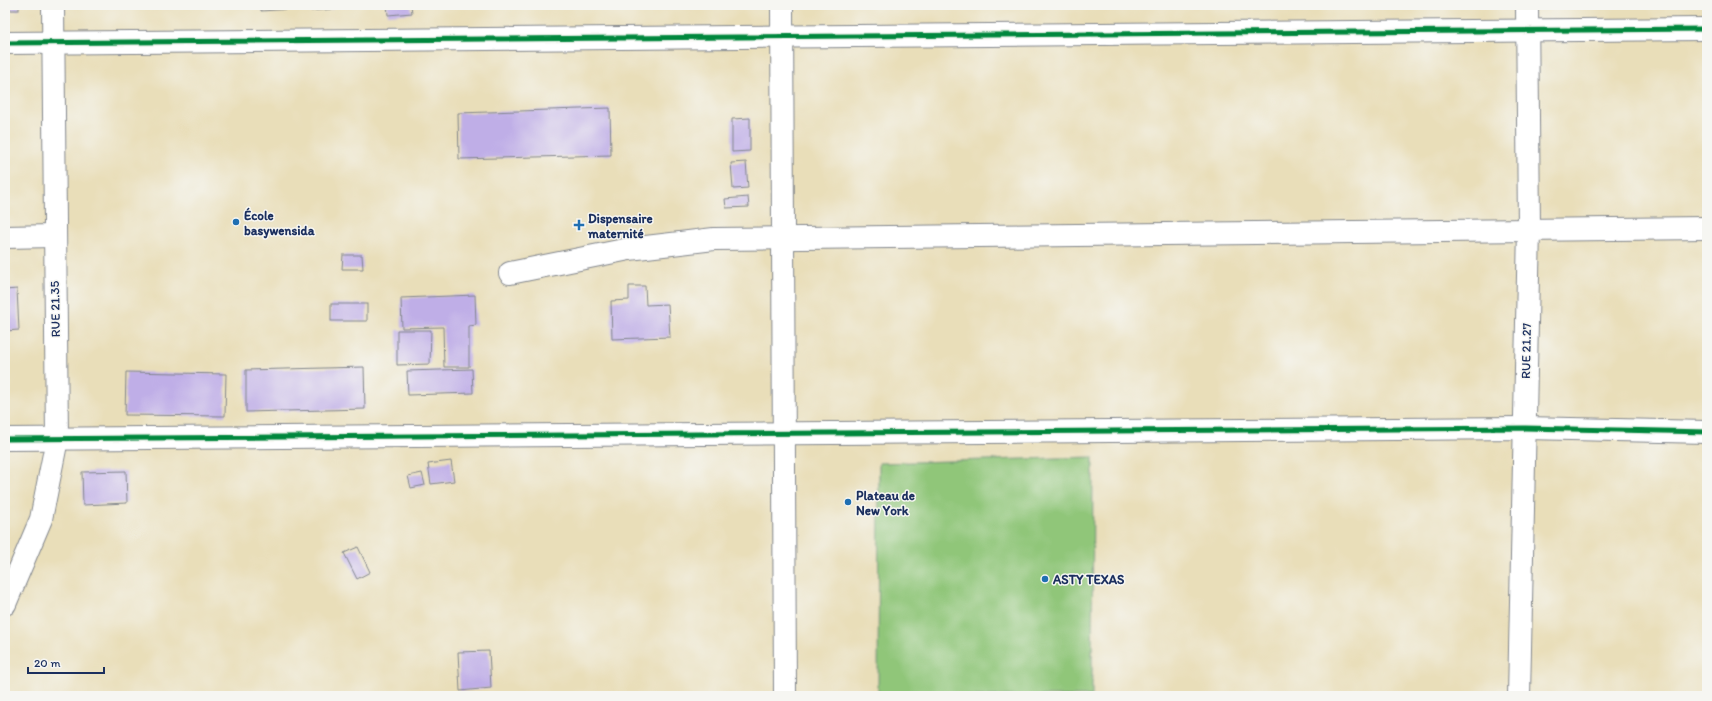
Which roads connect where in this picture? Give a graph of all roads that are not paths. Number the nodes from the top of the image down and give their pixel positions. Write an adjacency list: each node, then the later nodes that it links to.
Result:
1 (53, 5): 7 (street, RUE 21.35)
2 (782, 5): 6 (street)
3 (1527, 5): 5 (street, RUE 21.27)
4 (1707, 29): 5 (street)
5 (1528, 30): 6 (street); 10 (street, RUE 21.27)
6 (782, 37): 7 (street); 13 (street)
7 (54, 42): 8 (street); 12 (street, RUE 21.35)
8 (5, 43)
9 (1707, 228): 10 (street)
10 (1529, 230): 13 (street); 15 (street, RUE 21.27)
11 (5, 236): 12 (street)
12 (54, 236): 19 (street, RUE 21.35)
13 (784, 239): 14 (street); 17 (street)
14 (510, 273)
15 (1525, 428): 16 (street); 17 (street); 22 (street, RUE 21.27)
16 (1707, 432)
17 (783, 433): 19 (street); 21 (street)
18 (5, 439): 19 (street)
19 (57, 439): 20 (street, RUE 21.35)
20 (5, 604)
21 (785, 696)
22 (1519, 696)

